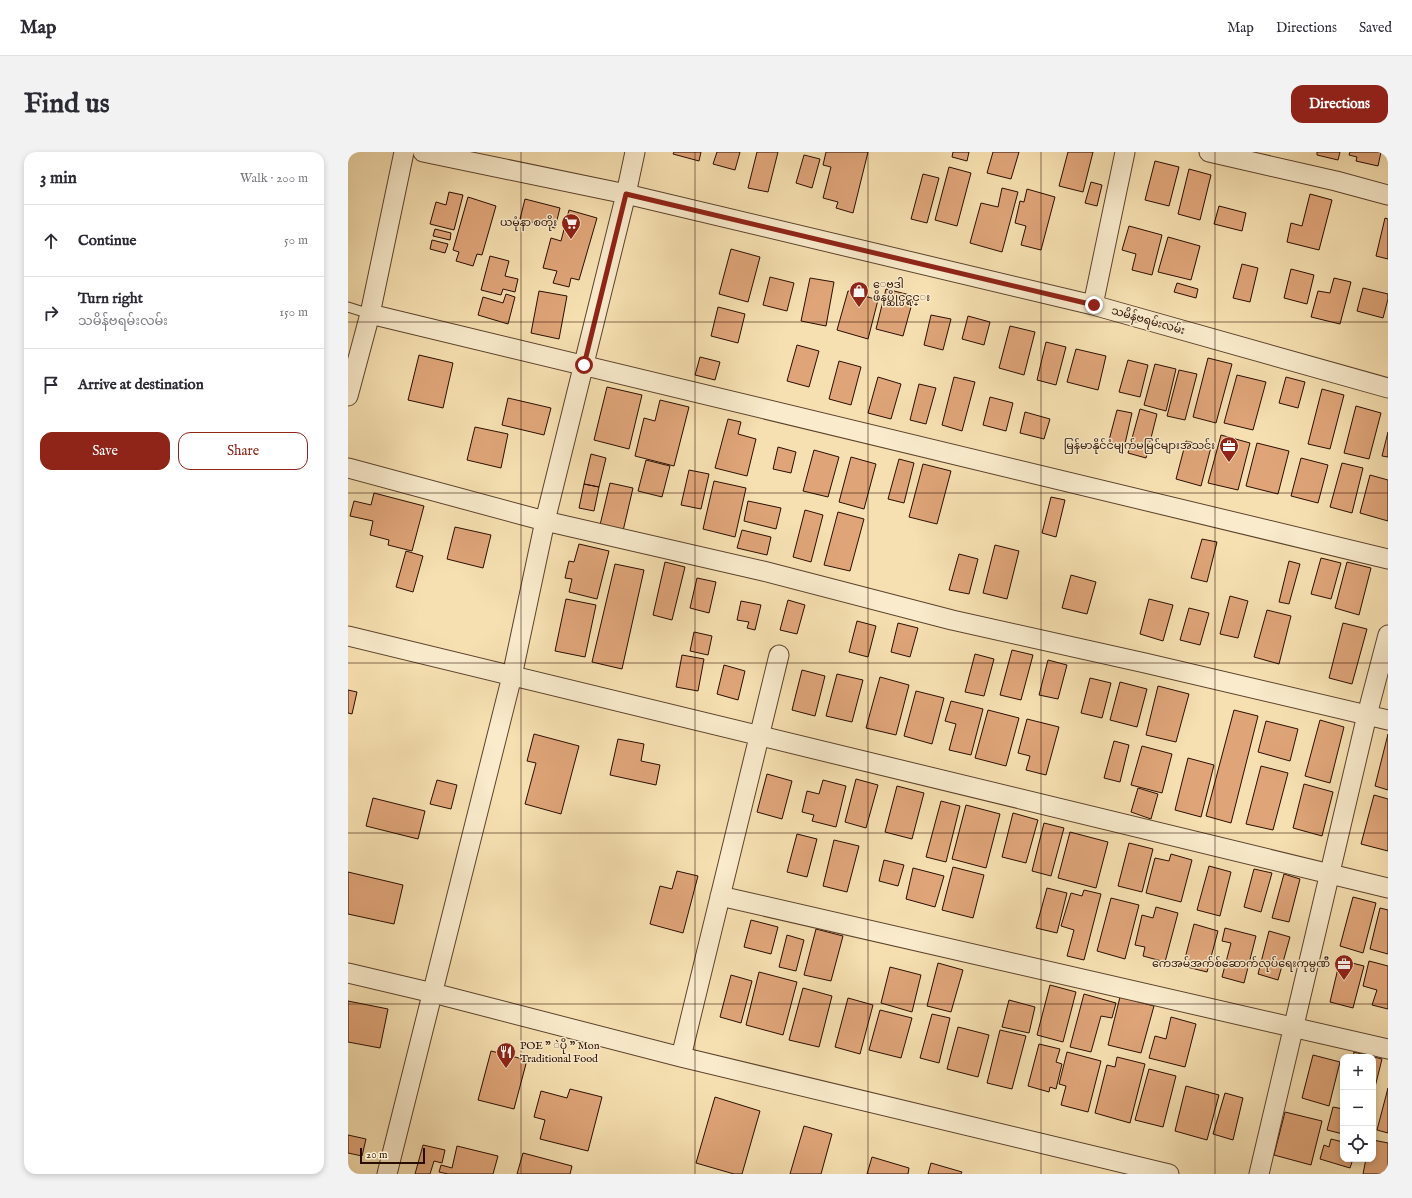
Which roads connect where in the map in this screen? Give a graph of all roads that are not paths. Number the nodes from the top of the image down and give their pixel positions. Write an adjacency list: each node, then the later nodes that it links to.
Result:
1 (404, 152): 10 (street)
2 (423, 152): 6 (street, သမိန်ဗရမ်းလမ်း)
3 (635, 152): 6 (street)
4 (1125, 152): 8 (street)
5 (1209, 152): 7 (street)
6 (626, 194): 8 (street, သမိန်ဗရမ်းလမ်း); 11 (street)
7 (1388, 195)
8 (1094, 305): 12 (street, သမိန်ဗရမ်းလမ်း)
9 (348, 307): 10 (lane)
10 (370, 314): 11 (street); 13 (street)
11 (584, 365): 15 (street); 16 (street)
12 (1388, 388)
13 (348, 396)
14 (348, 468): 15 (street)
15 (545, 521): 20 (street); 21 (street)
16 (1388, 559)
17 (1388, 635): 21 (street)
18 (348, 636): 20 (street)
19 (779, 655): 23 (street)
20 (512, 676): 23 (street); 28 (street)
21 (1367, 714): 22 (street); 24 (street)
22 (1388, 720)
23 (759, 736): 24 (street); 26 (street)
24 (1329, 875): 25 (street); 29 (street)
25 (1388, 888)
26 (720, 896): 29 (street); 31 (street)
27 (348, 973): 28 (street)
28 (433, 993): 31 (street); 32 (street)
29 (1294, 1027): 30 (street); 34 (street)
30 (1388, 1049)
31 (682, 1057): 33 (street)
32 (387, 1174)
33 (1169, 1174)
34 (1259, 1174)

